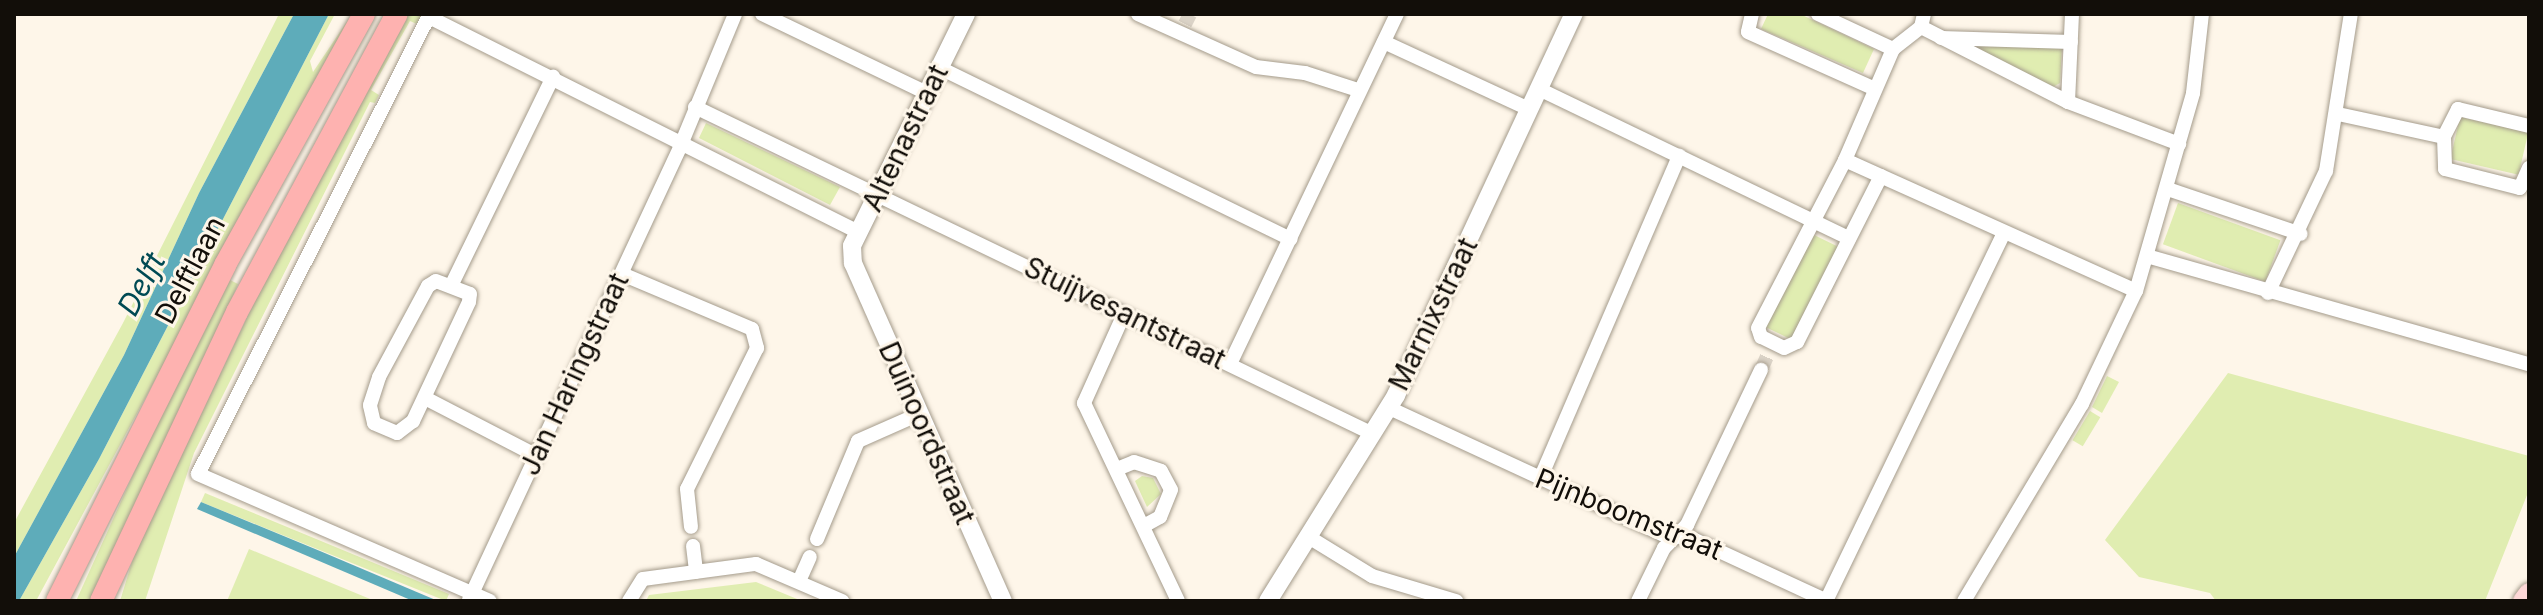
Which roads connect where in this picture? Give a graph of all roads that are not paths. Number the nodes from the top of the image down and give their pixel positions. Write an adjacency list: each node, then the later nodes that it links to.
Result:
1 (364, 14): 75 (main road, Delftlaan)
2 (397, 14): 76 (main road)
3 (735, 14): 26 (street, Jan Haringstraat)
4 (762, 14): 24 (street)
5 (966, 14): 19 (street, Altenastraat)
6 (1138, 14): 23 (street)
7 (1397, 14): 16 (street)
8 (1574, 14): 21 (street, Marnixstraat)
9 (1752, 14): 22 (street)
10 (1818, 14): 18 (street)
11 (2072, 14): 17 (street)
12 (2202, 14): 31 (street)
13 (2351, 14): 28 (street)
14 (429, 16): 20 (street); 74 (street)
15 (1926, 26): 17 (street); 18 (street); 25 (street)
16 (1384, 42): 23 (street); 27 (street)
17 (2071, 42): 25 (street)
18 (1893, 49): 22 (street)
19 (940, 68): 24 (street, Altenastraat); 44 (street)
20 (553, 77): 32 (street); 48 (street)
21 (1539, 89): 27 (street, Marnixstraat); 33 (street)
22 (1875, 89): 34 (street)
23 (1358, 90): 44 (street)
24 (927, 93): 38 (street, Altenastraat)
25 (2068, 102): 31 (street)
26 (695, 107): 32 (street, Jan Haringstraat); 38 (street, Stuijvesantstraat)
27 (1529, 109): 56 (street, Marnixstraat)
28 (2338, 114): 30 (street); 42 (street)
29 (2529, 126): 30 (street)
30 (2444, 137): 35 (street)
31 (2179, 144): 37 (street)
32 (680, 147): 40 (street); 47 (street, Jan Haringstraat)
33 (1679, 156): 39 (street); 61 (street)
34 (1845, 160): 36 (street); 39 (street)
35 (2529, 168)
36 (1881, 176): 41 (street); 43 (street)
37 (2168, 189): 42 (street); 45 (street)
38 (879, 193): 40 (street, Altenastraat); 51 (street, Stuijvesantstraat)
39 (1812, 220): 43 (street); 43 (street)
40 (859, 232): 46 (street, Altenastraat)
41 (2004, 233): 49 (street); 85 (street)
42 (2301, 234): 50 (street)
43 (1849, 238)
44 (1291, 239): 52 (street)
45 (2150, 257): 49 (street); 50 (street)
46 (853, 263): 57 (street, Duinoordstraat)
47 (622, 274): 59 (street, Jan Haringstraat); 63 (street)
48 (451, 286): 55 (street); 55 (street)
49 (2136, 291): 86 (street)
50 (2268, 293): 53 (street)
51 (1124, 314): 52 (street, Stuijvesantstraat); 60 (street)
52 (1230, 364): 58 (street, Stuijvesantstraat)
53 (2529, 364)
54 (1761, 370): 65 (street)
55 (425, 398): 59 (street)
56 (1387, 407): 58 (street, Marnixstraat); 61 (street, Pijnboomstraat)
57 (917, 415): 66 (street); 80 (street, Duinoordstraat)
58 (1371, 433): 64 (street, Marnixstraat)
59 (535, 455): 74 (street, Jan Haringstraat)
60 (1117, 469): 62 (street); 62 (street)
61 (1540, 479): 65 (street, Pijnboomstraat)
62 (1144, 526): 81 (street)
63 (691, 527)
64 (1307, 536): 72 (street); 82 (street, Marnixstraat)
65 (1676, 536): 73 (street, Pijnboomstraat); 84 (street)
66 (817, 539)
67 (693, 546): 69 (street)
68 (810, 557): 70 (street)
69 (696, 572): 70 (street); 78 (street)
70 (800, 579): 79 (street)
71 (2529, 593): 87 (main road)
72 (1419, 596): 83 (street)
73 (1802, 596): 85 (street, Pijnboomstraat)
74 (470, 597): 77 (street)
75 (57, 601)
76 (101, 601)
77 (490, 601)
78 (629, 601)
79 (842, 601)
80 (1003, 601)
81 (1178, 601)
82 (1268, 601)
83 (1456, 601)
84 (1638, 601)
85 (1827, 601)
86 (1964, 601)
87 (2523, 601)

